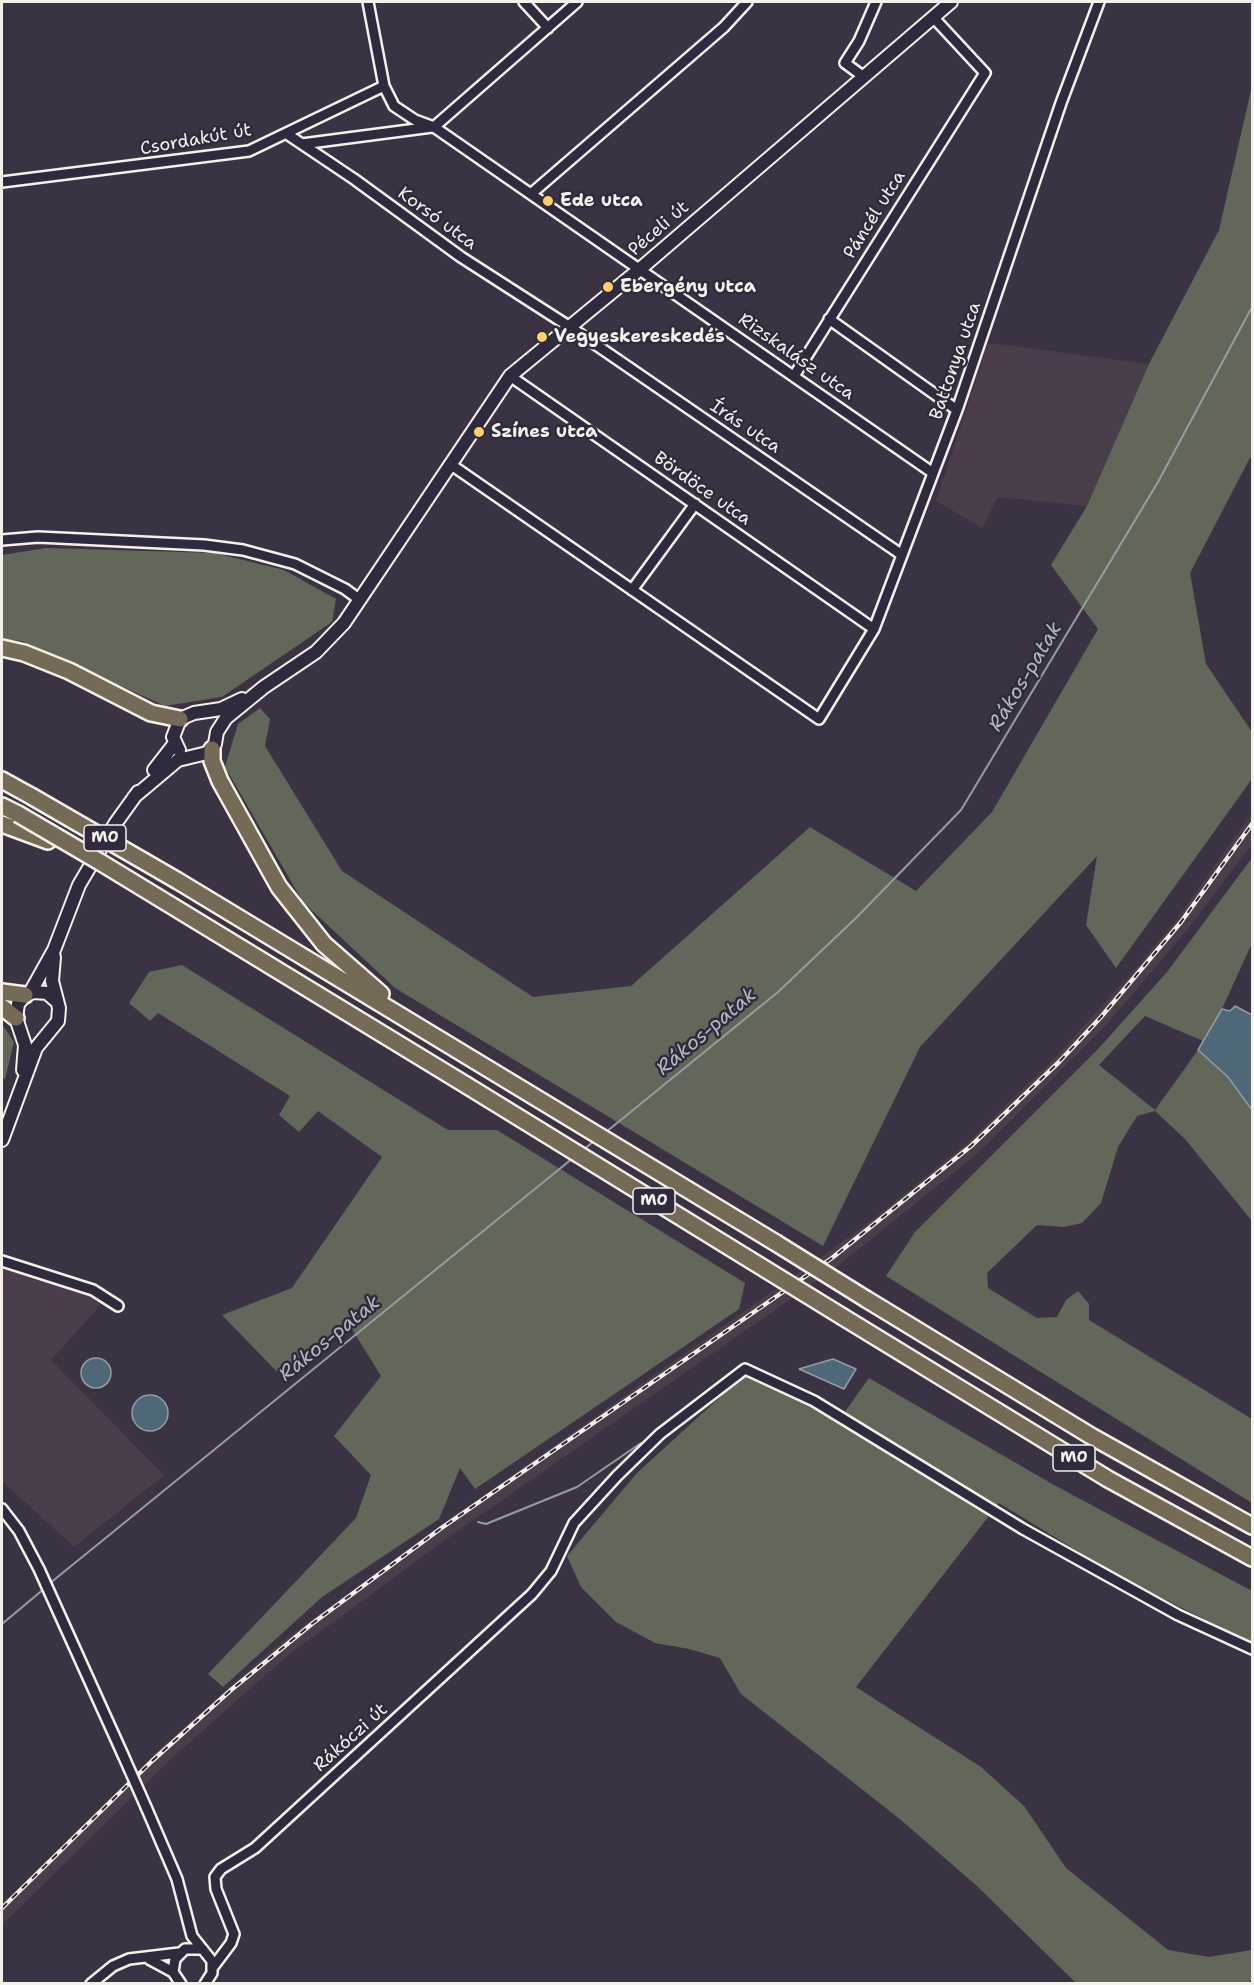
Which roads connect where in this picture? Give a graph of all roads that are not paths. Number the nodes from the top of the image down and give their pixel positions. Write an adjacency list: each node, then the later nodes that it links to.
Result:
1 (368, 2): 11 (street)
2 (524, 2): 9 (street)
3 (577, 2): 9 (street)
4 (747, 2): 16 (street)
5 (876, 2): 10 (street)
6 (951, 2): 8 (main road, Péceli út)
7 (1099, 2): 22 (street, Battonya utca)
8 (933, 17): 10 (main road, Péceli út); 18 (street, Páncél utca)
9 (548, 28): 12 (street)
10 (864, 77): 17 (main road, Péceli út)
11 (384, 86): 12 (street); 13 (street, Csordakút út)
12 (434, 126): 14 (street); 16 (street)
13 (287, 134): 14 (street, Korsó utca); 15 (street, Csordakút út)
14 (302, 144): 19 (street, Korsó utca)
15 (2, 182)
16 (532, 193): 17 (street)
17 (640, 269): 19 (main road, Péceli út); 21 (street, Rizskalász utca)
18 (829, 319): 21 (street, Páncél utca); 22 (street)
19 (570, 327): 20 (main road, Péceli út); 27 (street, Írás utca)
20 (510, 376): 23 (main road, Péceli út); 25 (street, Bördöce utca)
21 (794, 376): 24 (street, Rizskalász utca)
22 (957, 410): 24 (street, Battonya utca)
23 (450, 464): 28 (street); 29 (main road, Péceli út)
24 (933, 473): 27 (street, Battonya utca)
25 (694, 504): 28 (street); 30 (street, Bördöce utca)
26 (2, 540): 29 (street)
27 (903, 555): 30 (street, Battonya utca)
28 (632, 590): 30 (street, Battonya utca)
29 (360, 600): 32 (main road, Péceli út)
30 (874, 629)
31 (2, 648): 34 (highway)
32 (264, 687): 33 (main road); 35 (main road)
33 (201, 714): 34 (main road); 35 (main road)
34 (180, 719): 36 (main road)
35 (217, 732): 37 (main road)
36 (175, 743): 38 (main road); 40 (main road)
37 (212, 749): 38 (main road); 50 (highway)
38 (189, 756): 40 (main road)
39 (2, 780): 50 (highway, M0, bridge)
40 (134, 797): 44 (main road)
41 (2, 806): 43 (highway, M0, bridge)
42 (2, 824): 43 (highway, bridge)
43 (100, 862): 58 (highway, M0, bridge)
44 (54, 950): 46 (main road); 47 (main road)
45 (2, 992): 46 (highway)
46 (27, 994): 47 (main road); 49 (main road)
47 (55, 1000): 51 (main road)
48 (2, 1007): 49 (highway)
49 (19, 1023): 51 (main road); 52 (main road)
50 (428, 1031): 57 (highway, M0, bridge)
51 (46, 1034): 52 (main road)
52 (20, 1089): 53 (main road)
53 (2, 1140)
54 (2, 1261): 55 (street)
55 (118, 1306)
56 (2, 1509): 60 (street, bridge)
57 (1252, 1526)
58 (1252, 1558)
59 (1252, 1649): 61 (street, Rákóczi út)
60 (187, 1919): 62 (street); 63 (street)
61 (227, 1949): 63 (street); 65 (street)
62 (180, 1952): 63 (street); 64 (street); 66 (street)
63 (205, 1952): 65 (street)
64 (144, 1957): 66 (street); 67 (street)
65 (213, 1967): 69 (street)
66 (174, 1972): 68 (street)
67 (91, 1983)
68 (181, 1983)
69 (205, 1983)

